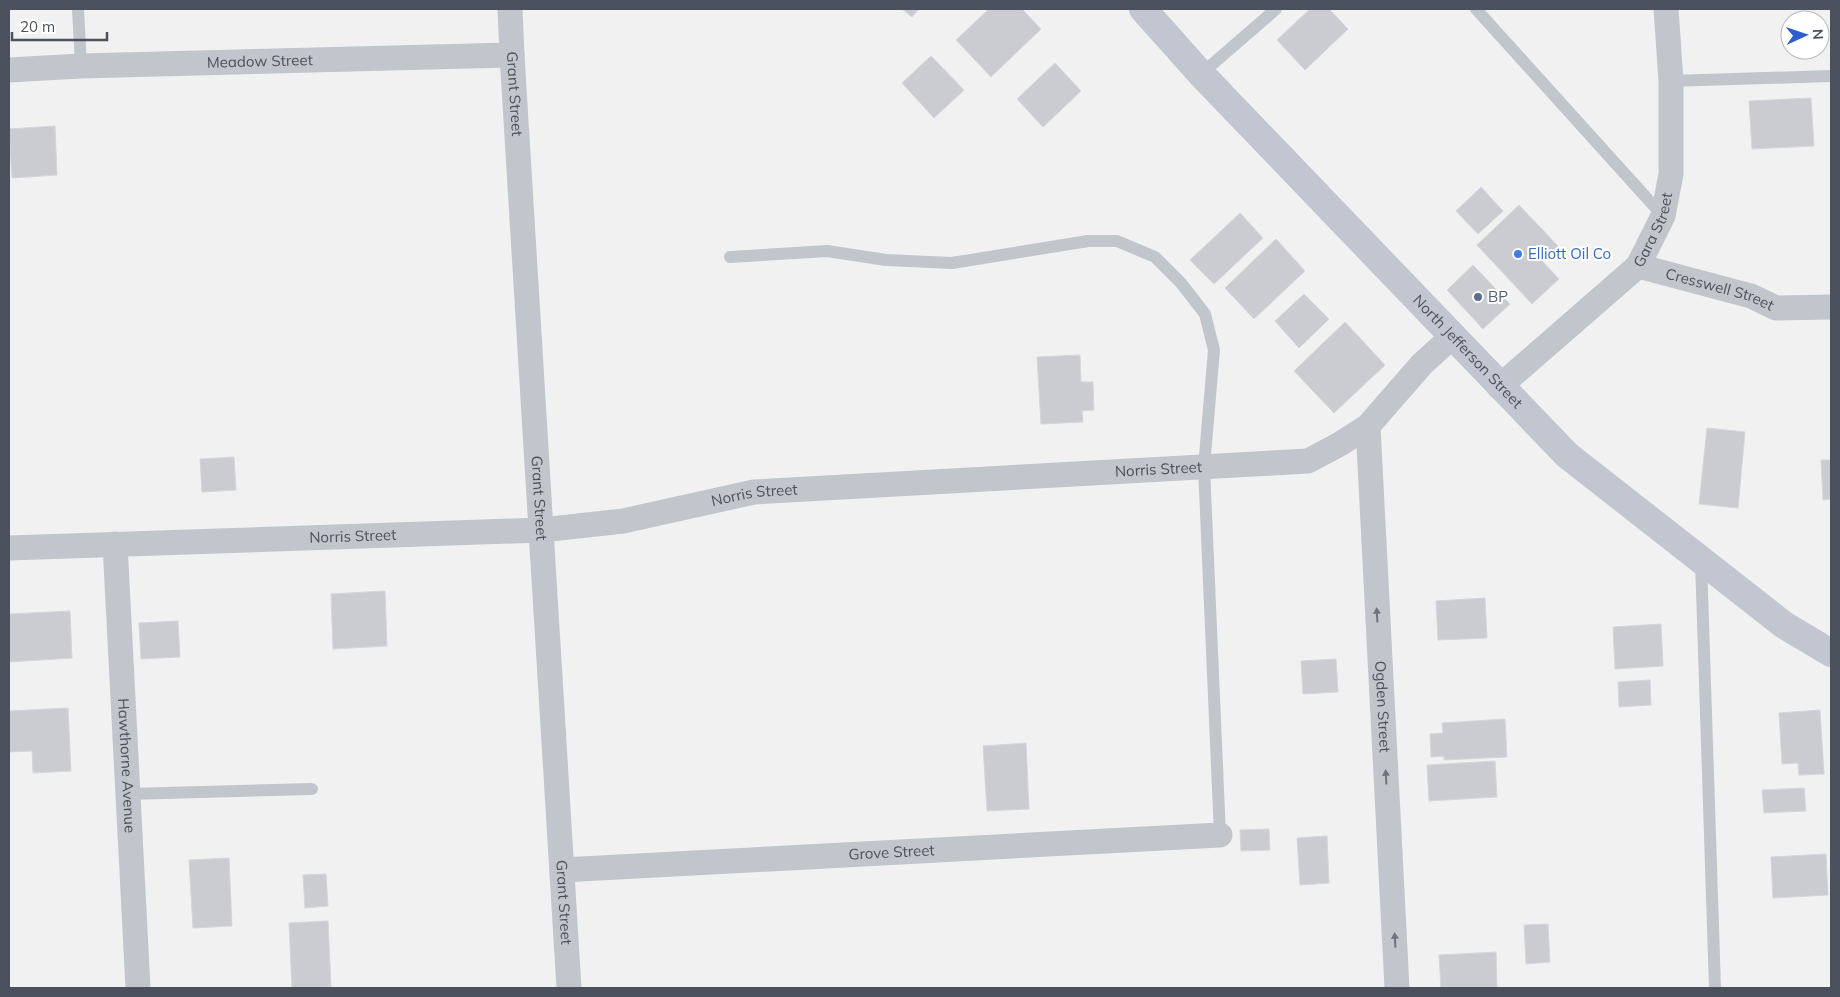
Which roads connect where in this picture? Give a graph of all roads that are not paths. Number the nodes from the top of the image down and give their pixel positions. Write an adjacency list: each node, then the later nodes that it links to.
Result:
1 (78, 9): 8 (lane)
2 (510, 9): 7 (street, Grant Street)
3 (1143, 9): 10 (main road, North Jefferson Street)
4 (1276, 9): 10 (lane)
5 (1476, 9): 13 (lane)
6 (1666, 9): 12 (street, Gara Street)
7 (512, 55): 8 (street, Meadow Street); 21 (street, Grant Street)
8 (81, 66): 9 (street, Meadow Street)
9 (9, 70)
10 (1201, 74): 17 (main road, North Jefferson Street)
11 (1831, 76): 12 (lane)
12 (1671, 81): 13 (street, Gara Street)
13 (1663, 216): 15 (street, Gara Street)
14 (730, 257): 20 (lane)
15 (1638, 266): 16 (street, Cresswell Street); 18 (street, Gara Street)
16 (1831, 307)
17 (1453, 336): 18 (main road, North Jefferson Street); 19 (street, Norris Street)
18 (1499, 386): 24 (main road, North Jefferson Street)
19 (1368, 426): 20 (street, Norris Street); 32 (street, Ogden Street, one-way to 19)
20 (1204, 466): 21 (street, Norris Street); 28 (lane)
21 (542, 530): 22 (street, Norris Street); 29 (street, Grant Street)
22 (115, 544): 23 (street, Norris Street); 27 (street, Hawthorne Avenue)
23 (9, 548)
24 (1700, 561): 25 (main road, North Jefferson Street); 33 (lane)
25 (1831, 653)
26 (312, 789): 27 (lane)
27 (128, 794): 30 (street, Hawthorne Avenue)
28 (1220, 835): 29 (street, Grove Street)
29 (562, 870): 31 (street, Grant Street)
30 (138, 988)
31 (569, 988)
32 (1397, 988)
33 (1716, 988)

